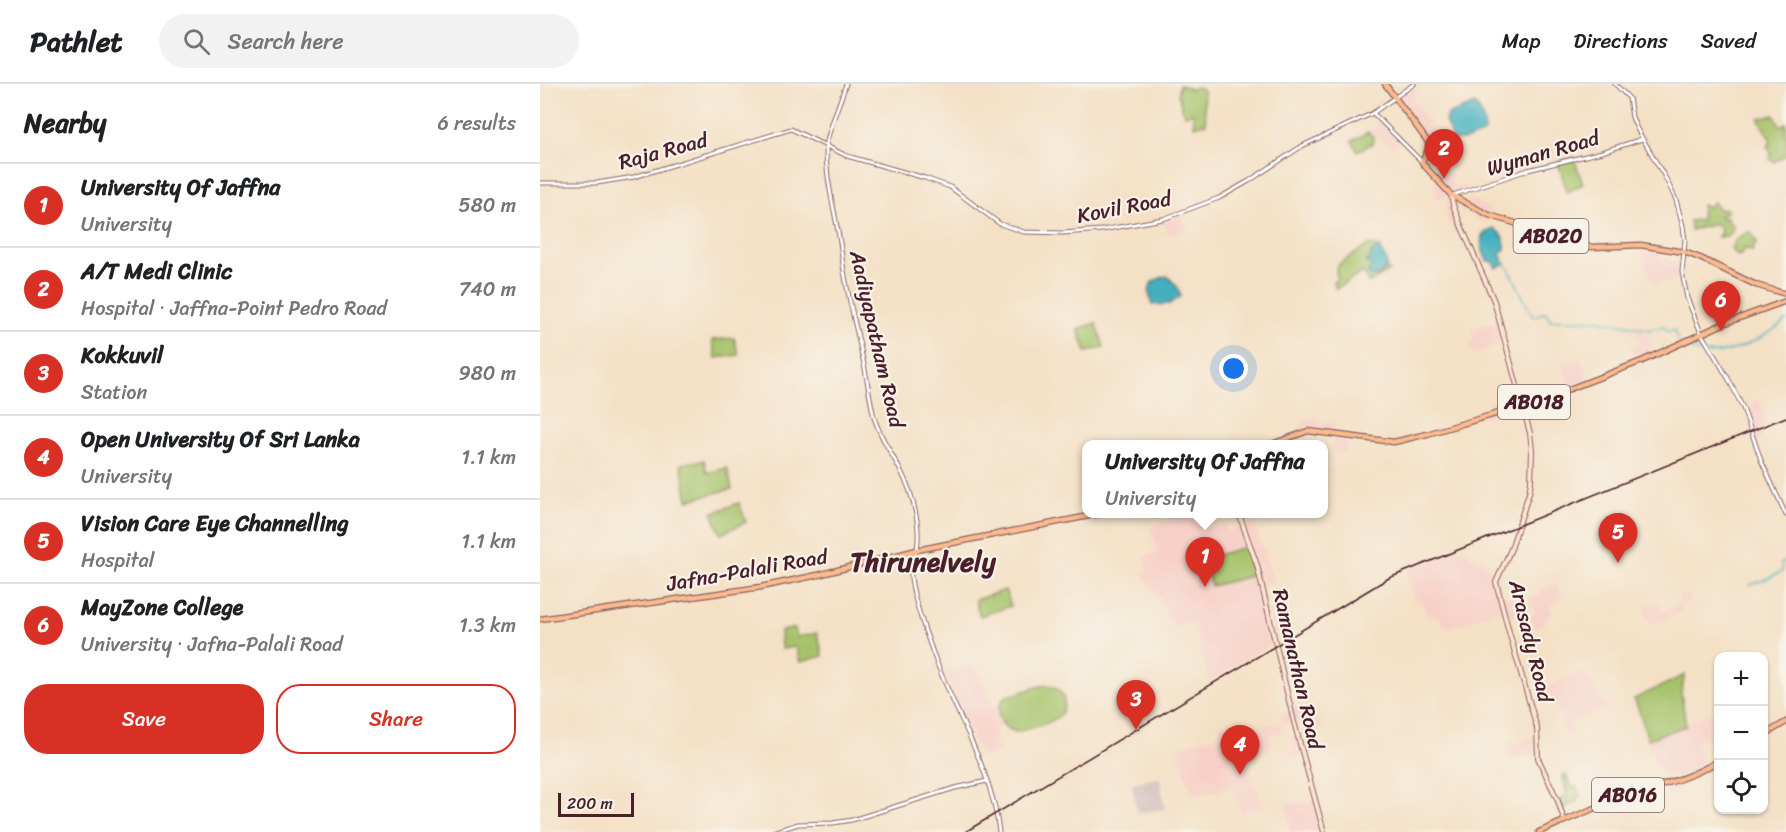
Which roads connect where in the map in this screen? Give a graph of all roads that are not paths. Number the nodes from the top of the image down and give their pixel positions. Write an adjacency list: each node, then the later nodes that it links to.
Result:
1 (846, 84): 9 (street, Aadiyapatham Road)
2 (1385, 84): 5 (main road)
3 (1414, 84): 5 (street, Kovil Road)
4 (1615, 84): 8 (street)
5 (1395, 98): 6 (street, Kovil Road); 10 (main road)
6 (1373, 113): 9 (street, Kovil Road); 10 (street)
7 (791, 129): 9 (street, Kovil Road); 11 (street, Raja Road)
8 (1642, 138): 12 (street, Wyman Road); 13 (street)
9 (826, 147): 22 (street, Aadiyapatham Road)
10 (1422, 162): 12 (main road, AB020)
11 (540, 183)
12 (1451, 195): 13 (main road, AB020); 17 (main road, Arasady Road)
13 (1684, 252): 14 (main road, AB020); 16 (street)
14 (1786, 294)
15 (1786, 302): 16 (main road, AB018)
16 (1701, 333): 17 (main road, AB018); 19 (street)
17 (1523, 406): 18 (main road, AB018); 28 (main road, Arasady Road)
18 (1283, 440)
19 (1786, 514)
20 (1082, 516): 22 (main road, Jafna-Palali Road)
21 (1241, 518): 32 (main road, Ramanathan Road)
22 (917, 550): 23 (main road, Jafna-Palali Road); 27 (street, Aadiyapatham Road)
23 (540, 619)
24 (1786, 722): 25 (main road)
25 (1768, 733)
26 (1714, 764): 28 (main road, AB016)
27 (987, 781): 30 (street); 31 (street, Aadiyapatham Road)
28 (1564, 820): 29 (main road, AB016)
29 (1554, 825): 33 (main road, AB016); 34 (main road)
30 (773, 832)
31 (999, 832)
32 (1324, 832)
33 (1539, 832)
34 (1556, 832)

